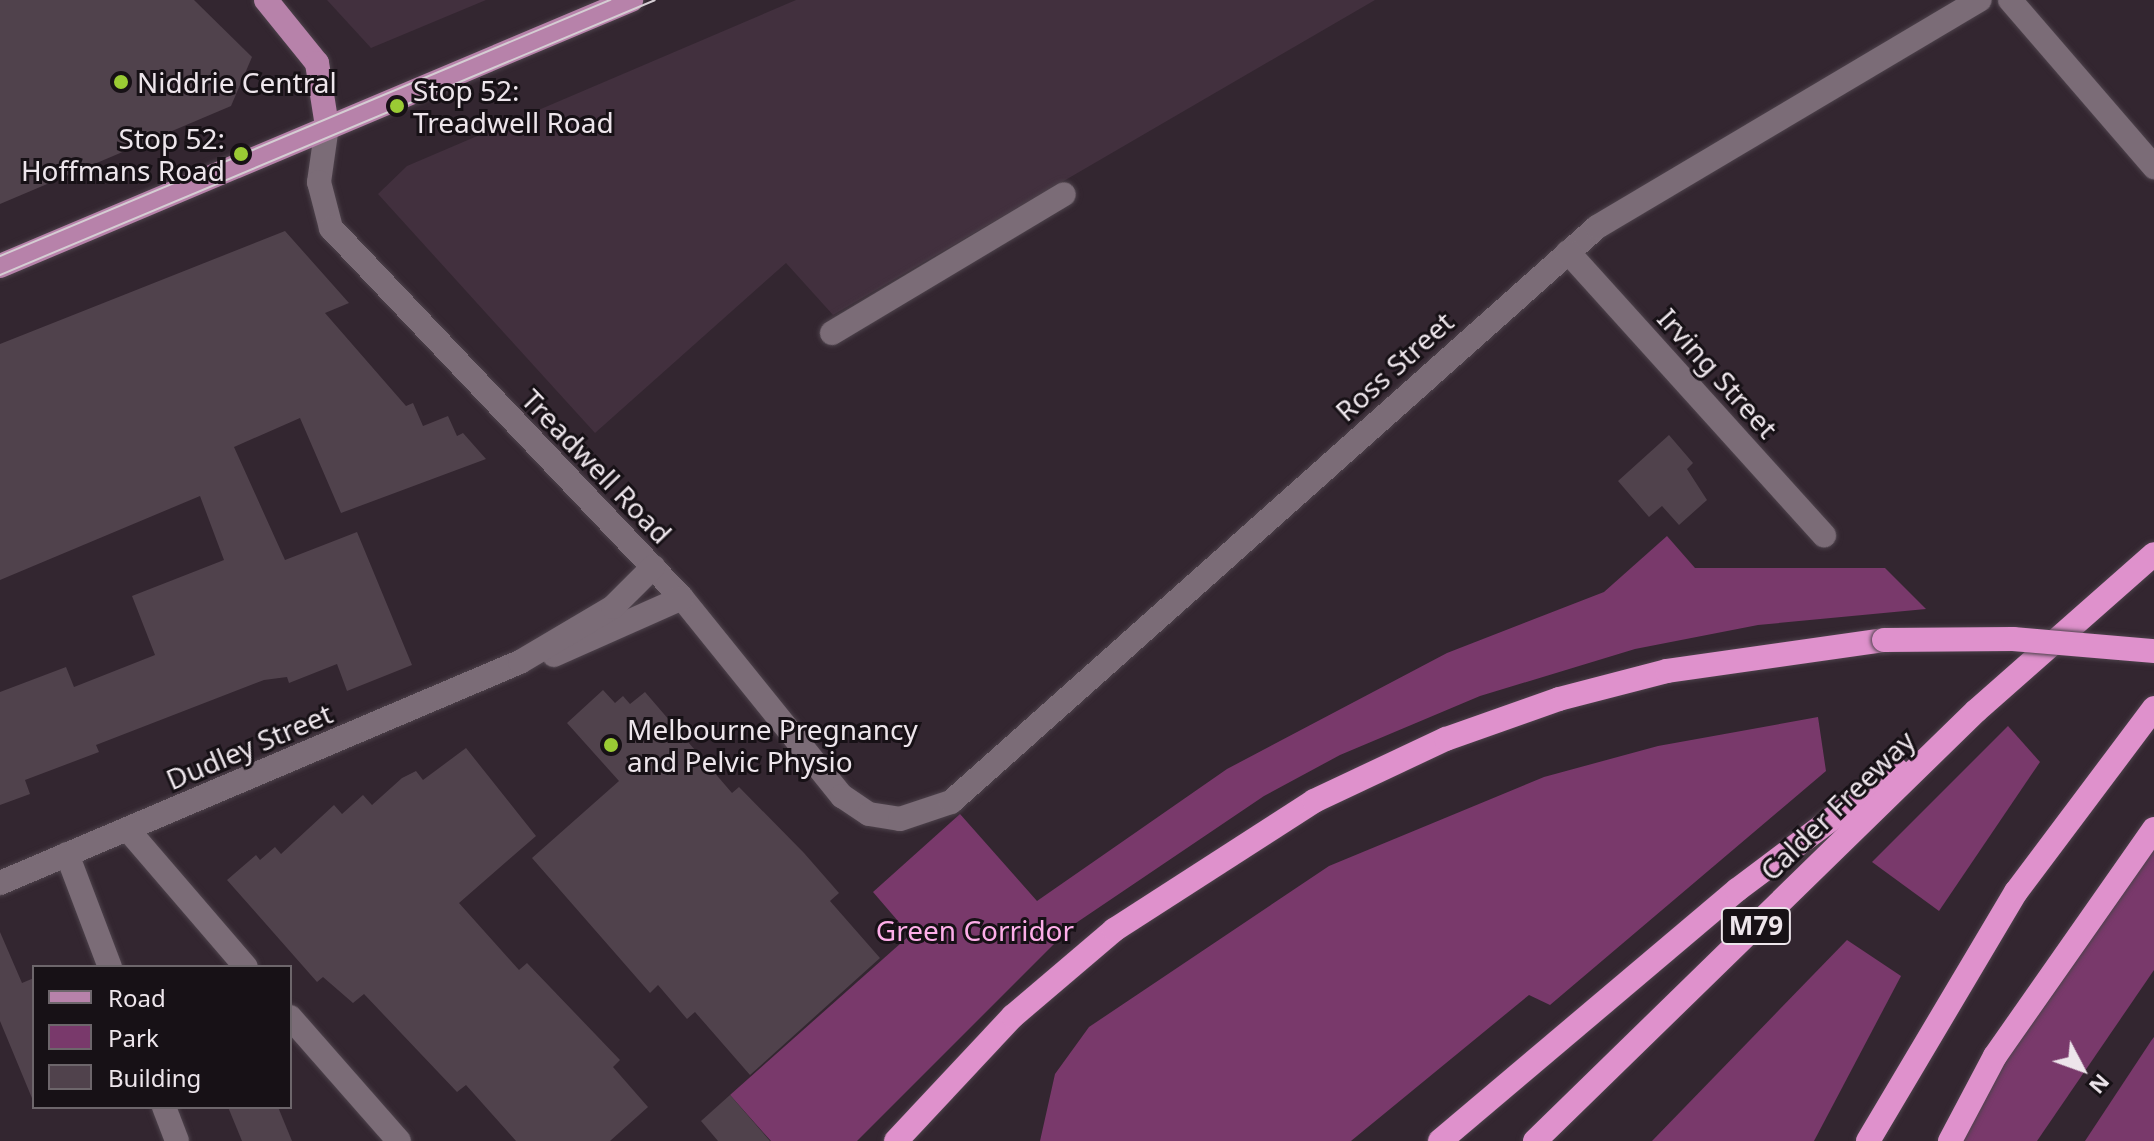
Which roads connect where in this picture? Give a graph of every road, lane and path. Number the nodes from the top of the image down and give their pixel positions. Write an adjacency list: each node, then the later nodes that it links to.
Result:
1 (266, 0): 5 (main road)
2 (631, 0): 5 (main road)
3 (1980, 0): 8 (street, Ross Street)
4 (2010, 0): 6 (street)
5 (327, 126): 9 (main road); 13 (street, Treadwell Road)
6 (2154, 167)
7 (1064, 194): 10 (street)
8 (1568, 252): 11 (street, Irving Street); 19 (street, Ross Street)
9 (0, 266)
10 (832, 333)
11 (1824, 535)
12 (2154, 554): 18 (highway, Calder Freeway / M79)
13 (653, 567): 14 (street, Treadwell Road); 16 (street, Dudley Street)
14 (682, 598): 16 (street, Dudley Street); 19 (street, Treadwell Road)
15 (2154, 651): 30 (highway, bridge)
16 (520, 662): 21 (street, Dudley Street)
17 (2154, 708): 33 (highway)
18 (1976, 711): 31 (highway); 32 (highway, Calder Freeway / M79)
19 (887, 818)
20 (2154, 829): 34 (highway)
21 (129, 831): 22 (street, Dudley Street); 25 (street)
22 (67, 854): 23 (street, Dudley Street); 24 (street)
23 (0, 883)
24 (109, 965)
25 (244, 965)
26 (292, 1019): 29 (street)
27 (165, 1109): 28 (street)
28 (177, 1141)
29 (399, 1141)
30 (896, 1141)
31 (1440, 1141)
32 (1535, 1141)
33 (1868, 1141)
34 (1950, 1141)

